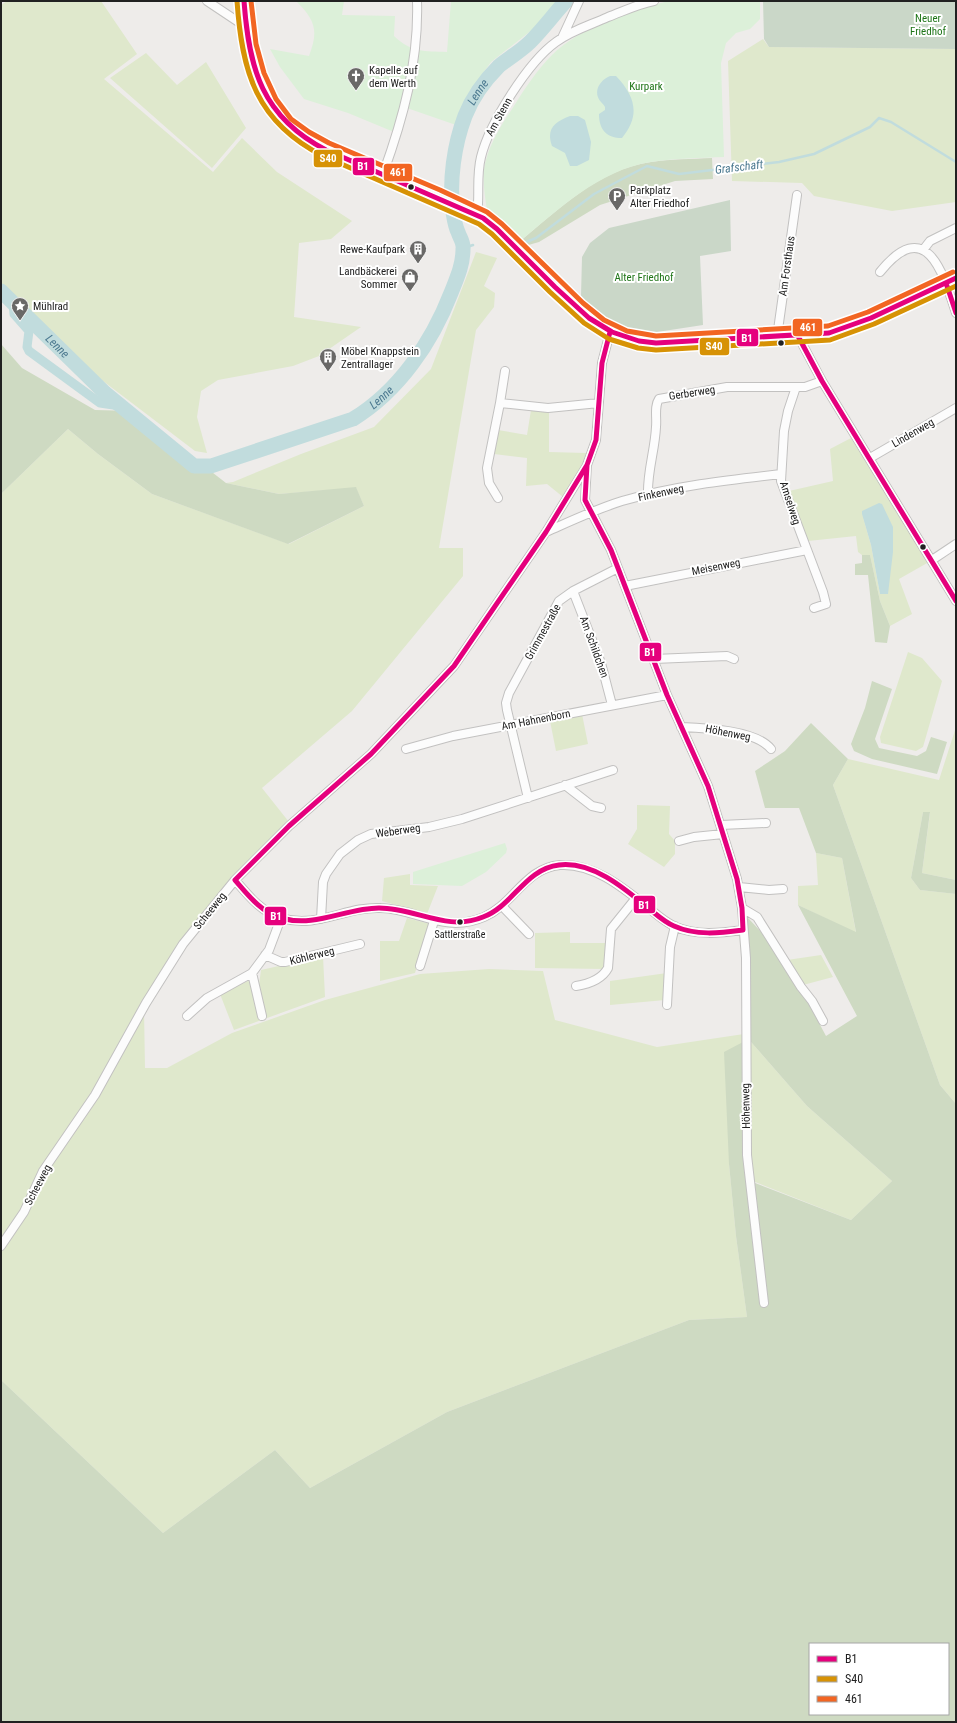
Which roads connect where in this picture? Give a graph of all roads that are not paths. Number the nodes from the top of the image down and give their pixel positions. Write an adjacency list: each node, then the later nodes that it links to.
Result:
1 (207, 1): 7 (street)
2 (220, 1): 7 (street)
3 (244, 1): 8 (street)
4 (417, 1): 10 (street)
5 (579, 1): 9 (street, Am Stenn)
6 (654, 1): 9 (street, Am Stenn)
7 (224, 12): 8 (street)
8 (246, 27): 10 (street)
9 (562, 38): 12 (street, Am Stenn)
10 (383, 174): 12 (street)
11 (797, 195): 20 (street, Am Forsthaus)
12 (473, 213): 18 (street)
13 (956, 228): 14 (street)
14 (923, 250): 15 (street); 16 (street)
15 (880, 272)
16 (951, 280): 17 (street); 19 (street)
17 (956, 313)
18 (610, 332): 20 (street); 25 (street, Höhenweg)
19 (798, 336): 20 (street); 22 (street)
20 (777, 337)
21 (505, 371): 24 (street)
22 (822, 381): 23 (street, Gerberweg); 27 (street)
23 (796, 387): 29 (street, Amselweg); 30 (street, Gerberweg)
24 (500, 403): 25 (street); 31 (street)
25 (599, 403): 28 (street, Höhenweg)
26 (956, 408): 27 (street, Lindenweg)
27 (870, 458): 36 (street)
28 (587, 465): 32 (street, Höhenweg); 33 (street, Scheeweg)
29 (781, 474): 30 (street, Finkenweg); 35 (street, Amselweg)
30 (648, 495): 32 (street, Finkenweg)
31 (498, 498)
32 (591, 512): 33 (street, Finkenweg); 37 (street, Höhenweg)
33 (546, 532): 57 (street, Scheeweg)
34 (956, 544): 36 (street)
35 (807, 550): 38 (street, Meisenweg); 41 (street, Amselweg)
36 (932, 560): 40 (street)
37 (618, 568): 38 (street, Höhenweg); 39 (street, Grimmestraße)
38 (625, 586): 43 (street, Höhenweg)
39 (573, 591): 45 (street, Am Schildchen); 46 (street, Grimmestraße)
40 (956, 601)
41 (814, 608)
42 (734, 659): 43 (street)
43 (654, 660): 44 (street, Höhenweg)
44 (667, 695): 45 (street, Am Hahnenborn); 47 (street, Höhenweg)
45 (612, 705): 46 (street, Am Hahnenborn)
46 (512, 724): 48 (street, Am Hahnenborn); 52 (street)
47 (681, 727): 49 (street, Höhenweg); 55 (street, Höhenweg)
48 (406, 749)
49 (771, 749)
50 (613, 770): 51 (street, Weberweg)
51 (565, 785): 52 (street, Weberweg); 53 (street)
52 (528, 798): 64 (street, Weberweg)
53 (601, 808)
54 (766, 822): 55 (street)
55 (722, 830): 56 (street); 58 (street, Höhenweg)
56 (679, 841)
57 (235, 880): 63 (street); 78 (street, Scheeweg)
58 (739, 888): 59 (street); 62 (street, Höhenweg)
59 (783, 889)
60 (636, 898): 61 (street); 66 (street); 73 (street)
61 (502, 906): 65 (street); 68 (street)
62 (742, 908): 67 (street, Höhenweg); 77 (street)
63 (281, 918): 64 (street); 70 (street)
64 (320, 919): 65 (street)
65 (434, 921): 71 (street)
66 (675, 926): 67 (street); 74 (street)
67 (743, 930): 79 (street, Höhenweg)
68 (528, 934)
69 (360, 944): 70 (street, Köhlerweg)
70 (265, 955): 72 (street)
71 (420, 966)
72 (252, 973): 75 (street); 76 (street)
73 (576, 986)
74 (668, 1005)
75 (187, 1016)
76 (262, 1016)
77 (823, 1021)
78 (1, 1246)
79 (764, 1303)

